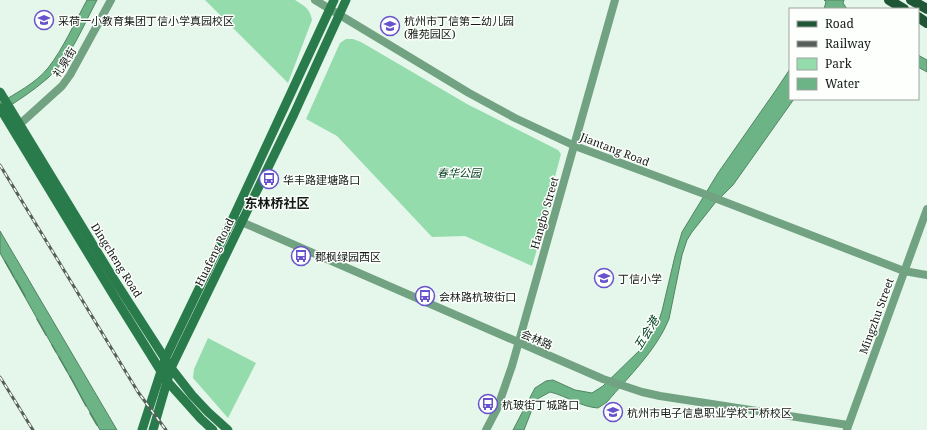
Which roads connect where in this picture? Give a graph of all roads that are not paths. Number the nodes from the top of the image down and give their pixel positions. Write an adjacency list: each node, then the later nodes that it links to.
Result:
1 (111, 0): 14 (street, 礼泉街)
2 (314, 0): 10 (street, Jiantang Road)
3 (334, 0): 10 (main road, Huafeng Road)
4 (346, 0): 11 (main road, Huafeng Road)
5 (615, 0): 15 (street, Hangbo Street)
6 (889, 0): 8 (main road)
7 (911, 0): 9 (main road)
8 (902, 8)
9 (927, 9)
10 (330, 10): 11 (street, Jiantang Road); 17 (main road, Huafeng Road)
11 (339, 15): 15 (street, Jiantang Road); 17 (main road, Huafeng Road)
12 (1, 93): 13 (main road, Dingcheng Road)
13 (5, 111): 14 (main road, Dingcheng Road); 23 (main road, Dingcheng Road)
14 (20, 124): 21 (main road, Dingcheng Road)
15 (575, 146): 18 (street, Jiantang Road); 20 (street, Hangbo Street)
16 (927, 209): 18 (street, Mingzhu Street)
17 (237, 220): 20 (street, 会林路); 21 (main road, Huafeng Road); 22 (main road, Huafeng Road)
18 (904, 271): 19 (street, Jiantang Road); 25 (street, Mingzhu Street)
19 (927, 275)
20 (519, 343): 25 (street, 会林路); 30 (street, Hangbo Street)
21 (165, 358): 22 (main road, Dingcheng Road); 23 (main road, Huafeng Road)
22 (171, 368): 24 (main road, Huafeng Road); 29 (main road, Dingcheng Road)
23 (161, 371): 24 (main road, Dingcheng Road); 26 (main road, Huafeng Road)
24 (167, 382): 27 (main road, Huafeng Road); 28 (main road, Dingcheng Road)
25 (847, 428)
26 (142, 430)
27 (153, 430)
28 (213, 430)
29 (228, 430)
30 (486, 430)

